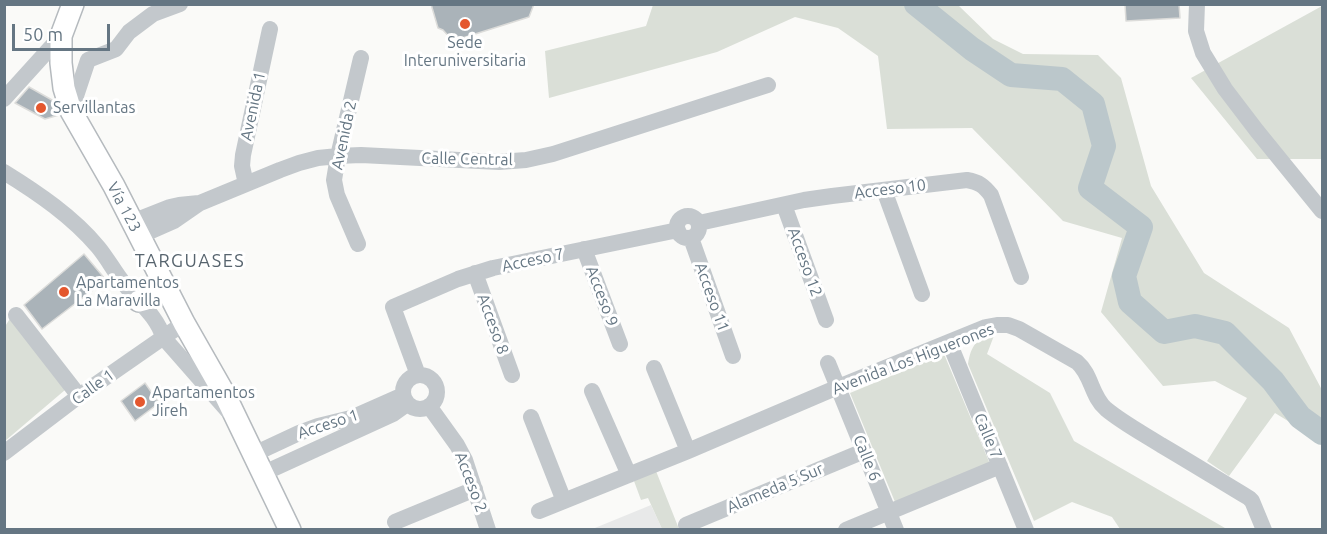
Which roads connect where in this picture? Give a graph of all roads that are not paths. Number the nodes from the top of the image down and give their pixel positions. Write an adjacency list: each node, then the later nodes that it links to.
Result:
1 (73, 4): 5 (main road, Vía 123)
2 (180, 4): 9 (street)
3 (1197, 4): 15 (street)
4 (270, 29): 12 (street, Avenida 1)
5 (61, 36): 8 (street); 9 (main road, Vía 123)
6 (361, 58): 10 (street, Avenida 2)
7 (768, 85): 10 (street, Calle Central)
8 (4, 99)
9 (71, 111): 16 (main road, Vía 123)
10 (338, 156): 12 (street, Calle Central); 18 (street, Avenida 2)
11 (4, 172): 24 (street)
12 (246, 184): 16 (street, Calle Central)
13 (884, 189): 14 (street, Acceso 10); 21 (street, Acceso 10); 23 (street)
14 (784, 205): 17 (street, Acceso 10); 26 (street, Acceso 12)
15 (1323, 211)
16 (136, 229): 22 (main road, Vía 123)
17 (684, 234): 19 (street, Acceso 7); 31 (street, Acceso 11)
18 (358, 244)
19 (584, 249): 20 (street, Acceso 7); 30 (street, Acceso 9)
20 (475, 273): 34 (street, Acceso 7); 35 (street, Acceso 8)
21 (1021, 277)
22 (164, 283): 24 (main road); 27 (main road, Vía 123)
23 (922, 294)
24 (139, 301): 28 (street)
25 (16, 315): 38 (street)
26 (826, 320)
27 (184, 323): 28 (street, Calle 1); 42 (main road, Vía 123)
28 (163, 337): 38 (street, Calle 1); 42 (street)
29 (949, 342): 36 (street, Avenida Los Higuerones); 50 (street, Calle 7); 63 (street, Avenida Los Higuerones)
30 (620, 344)
31 (733, 356)
32 (828, 363): 36 (street, Calle 6)
33 (654, 368): 45 (street)
34 (418, 375): 39 (street); 40 (street)
35 (512, 375)
36 (838, 387): 45 (street, Avenida Los Higuerones); 46 (street, Calle 6)
37 (592, 391): 51 (street)
38 (79, 396): 47 (street, Calle 1)
39 (405, 399): 40 (street); 43 (street, Acceso 1)
40 (429, 406): 52 (street, Acceso 2)
41 (531, 417): 53 (street)
42 (238, 423): 49 (main road, Vía 123)
43 (355, 424): 44 (street, Acceso 1); 48 (street, Acceso 1)
44 (283, 440): 48 (street); 49 (street, Acceso 1)
45 (688, 451): 51 (street, Avenida Los Higuerones)
46 (864, 451): 55 (street, Calle 6); 57 (street, Alameda 5 Sur)
47 (4, 453)
48 (294, 460): 49 (street, Acceso 1)
49 (259, 464): 59 (main road, Vía 123)
50 (1000, 466): 55 (street); 58 (street, Calle 7)
51 (629, 475): 53 (street, Avenida Los Higuerones)
52 (475, 489): 56 (street); 60 (street, Acceso 2)
53 (564, 501): 54 (street, Avenida Los Higuerones)
54 (539, 511)
55 (888, 512): 61 (street); 62 (street, Calle 6)
56 (396, 522)
57 (686, 525)
58 (1023, 528)
59 (290, 530)
60 (488, 530)
61 (846, 530)
62 (896, 530)
63 (1264, 530)

